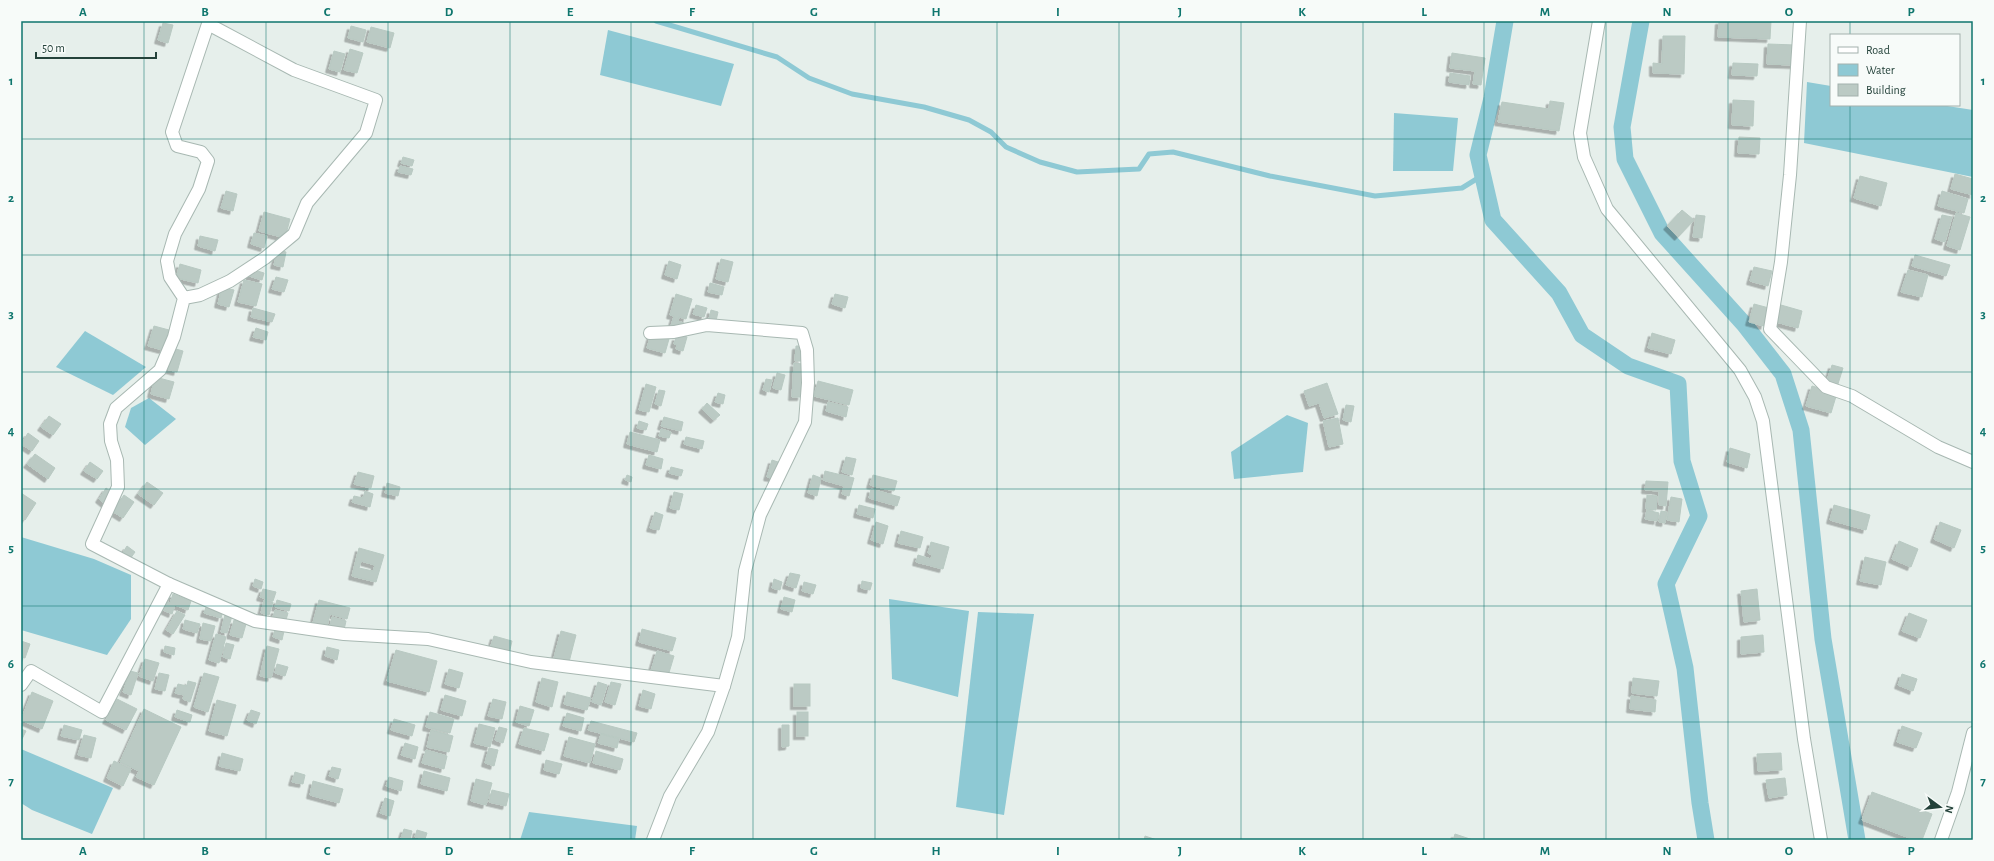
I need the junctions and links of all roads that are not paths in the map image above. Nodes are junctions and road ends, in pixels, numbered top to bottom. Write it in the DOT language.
graph roads {
  1 [pos="1599,21"];
  2 [pos="1800,21"];
  3 [pos="206,23"];
  4 [pos="184,298"];
  5 [pos="650,333"];
  6 [pos="1973,462"];
  7 [pos="169,584"];
  8 [pos="21,685"];
  9 [pos="724,686"];
  10 [pos="1973,733"];
  11 [pos="653,840"];
  12 [pos="1821,840"];
  13 [pos="1941,840"];
  1 -- 12 [label="street"];
  2 -- 6 [label="street"];
  3 -- 4 [label="street"];
  3 -- 4 [label="street"];
  4 -- 7 [label="street"];
  5 -- 9 [label="street"];
  7 -- 8 [label="street"];
  7 -- 9 [label="street"];
  9 -- 11 [label="street"];
  10 -- 13 [label="street"];
}
